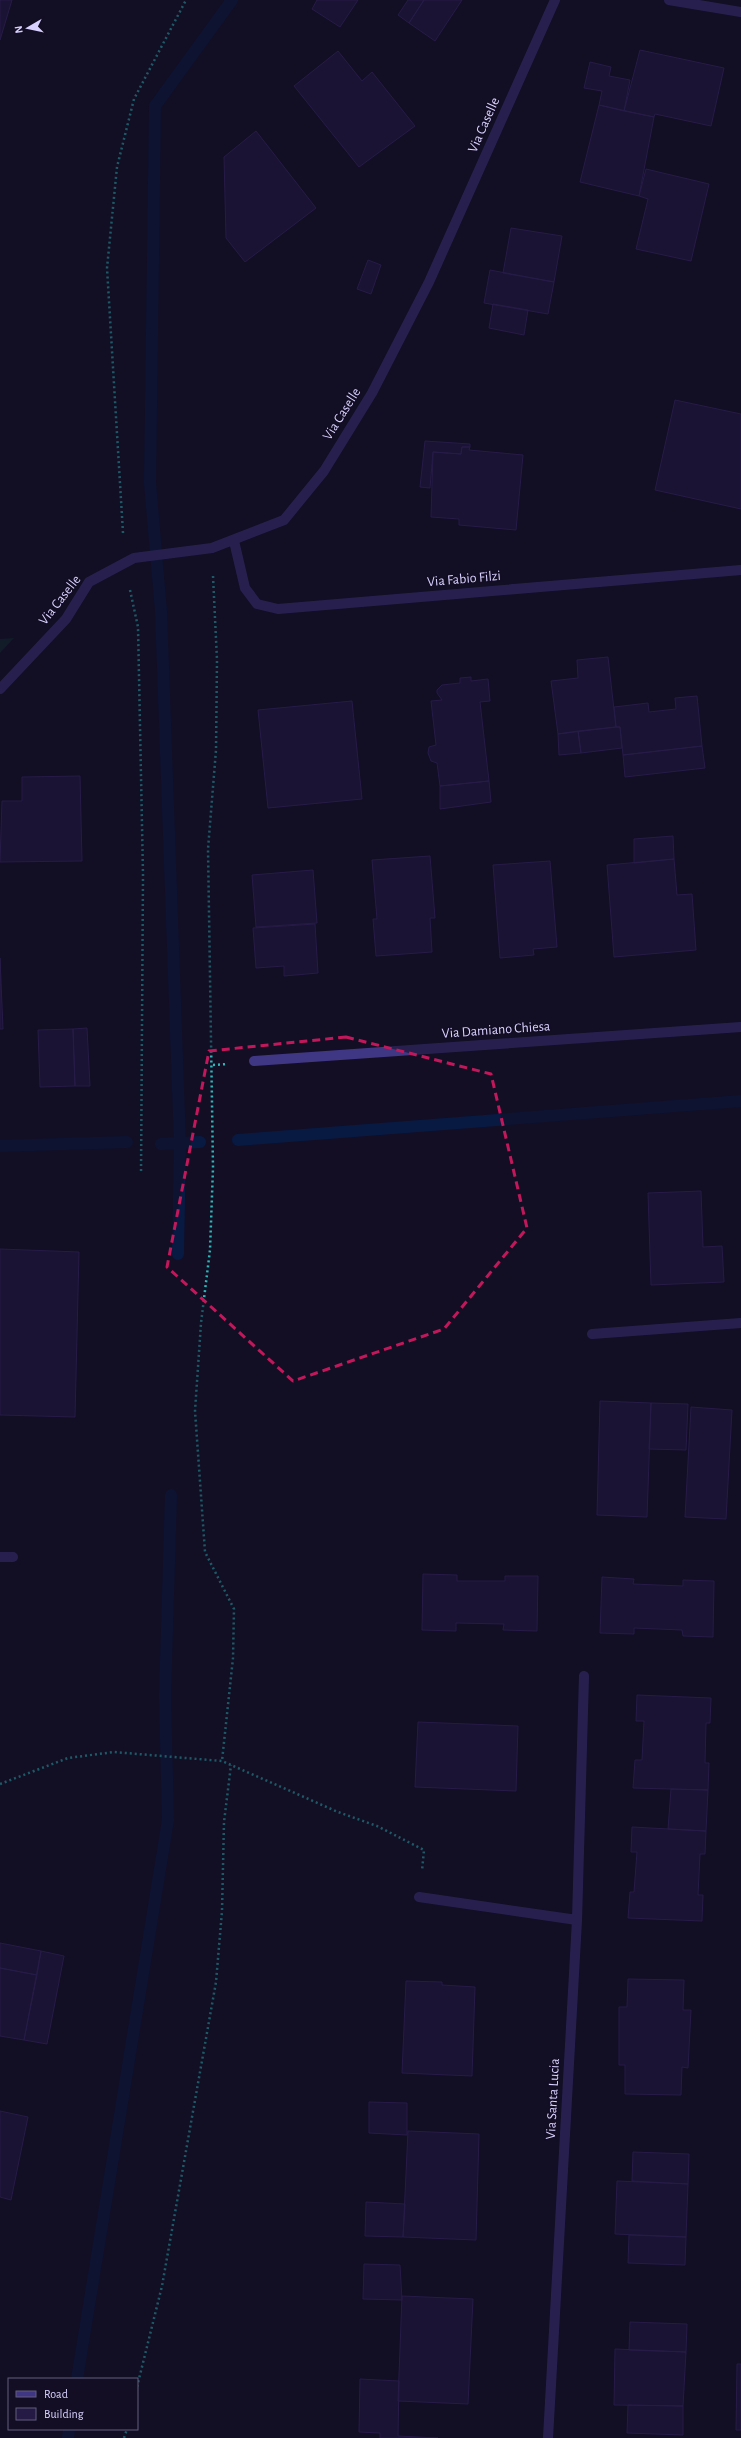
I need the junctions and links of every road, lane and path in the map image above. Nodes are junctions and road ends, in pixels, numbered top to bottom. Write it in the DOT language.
graph roads {
  1 [pos="186,0"];
  2 [pos="556,0"];
  3 [pos="669,0"];
  4 [pos="741,12"];
  5 [pos="234,541"];
  6 [pos="212,548"];
  7 [pos="125,563"];
  8 [pos="741,570"];
  9 [pos="0,689"];
  10 [pos="741,1027"];
  11 [pos="254,1061"];
  12 [pos="141,1174"];
  13 [pos="740,1323"];
  14 [pos="592,1334"];
  15 [pos="0,1557"];
  16 [pos="13,1557"];
  17 [pos="584,1676"];
  18 [pos="222,1761"];
  19 [pos="231,1764"];
  20 [pos="0,1784"];
  21 [pos="419,1897"];
  22 [pos="577,1920"];
  23 [pos="138,2383"];
  24 [pos="548,2438"];
  1 -- 7 [label="path"];
  2 -- 5 [label="street, Via Caselle"];
  3 -- 4 [label="street"];
  5 -- 6 [label="street, Via Caselle"];
  5 -- 8 [label="street, Via Fabio Filzi"];
  6 -- 7 [label="street, Via Caselle"];
  6 -- 18 [label="path"];
  7 -- 9 [label="street, Via Caselle"];
  7 -- 12 [label="path"];
  10 -- 11 [label="street, Via Damiano Chiesa"];
  13 -- 14 [label="street"];
  15 -- 16 [label="street"];
  17 -- 22 [label="street, Via Santa Lucia"];
  18 -- 19 [label="path"];
  18 -- 20 [label="path"];
  19 -- 21 [label="path"];
  19 -- 23 [label="path"];
  21 -- 22 [label="street"];
  22 -- 24 [label="street, Via Santa Lucia"];
}
